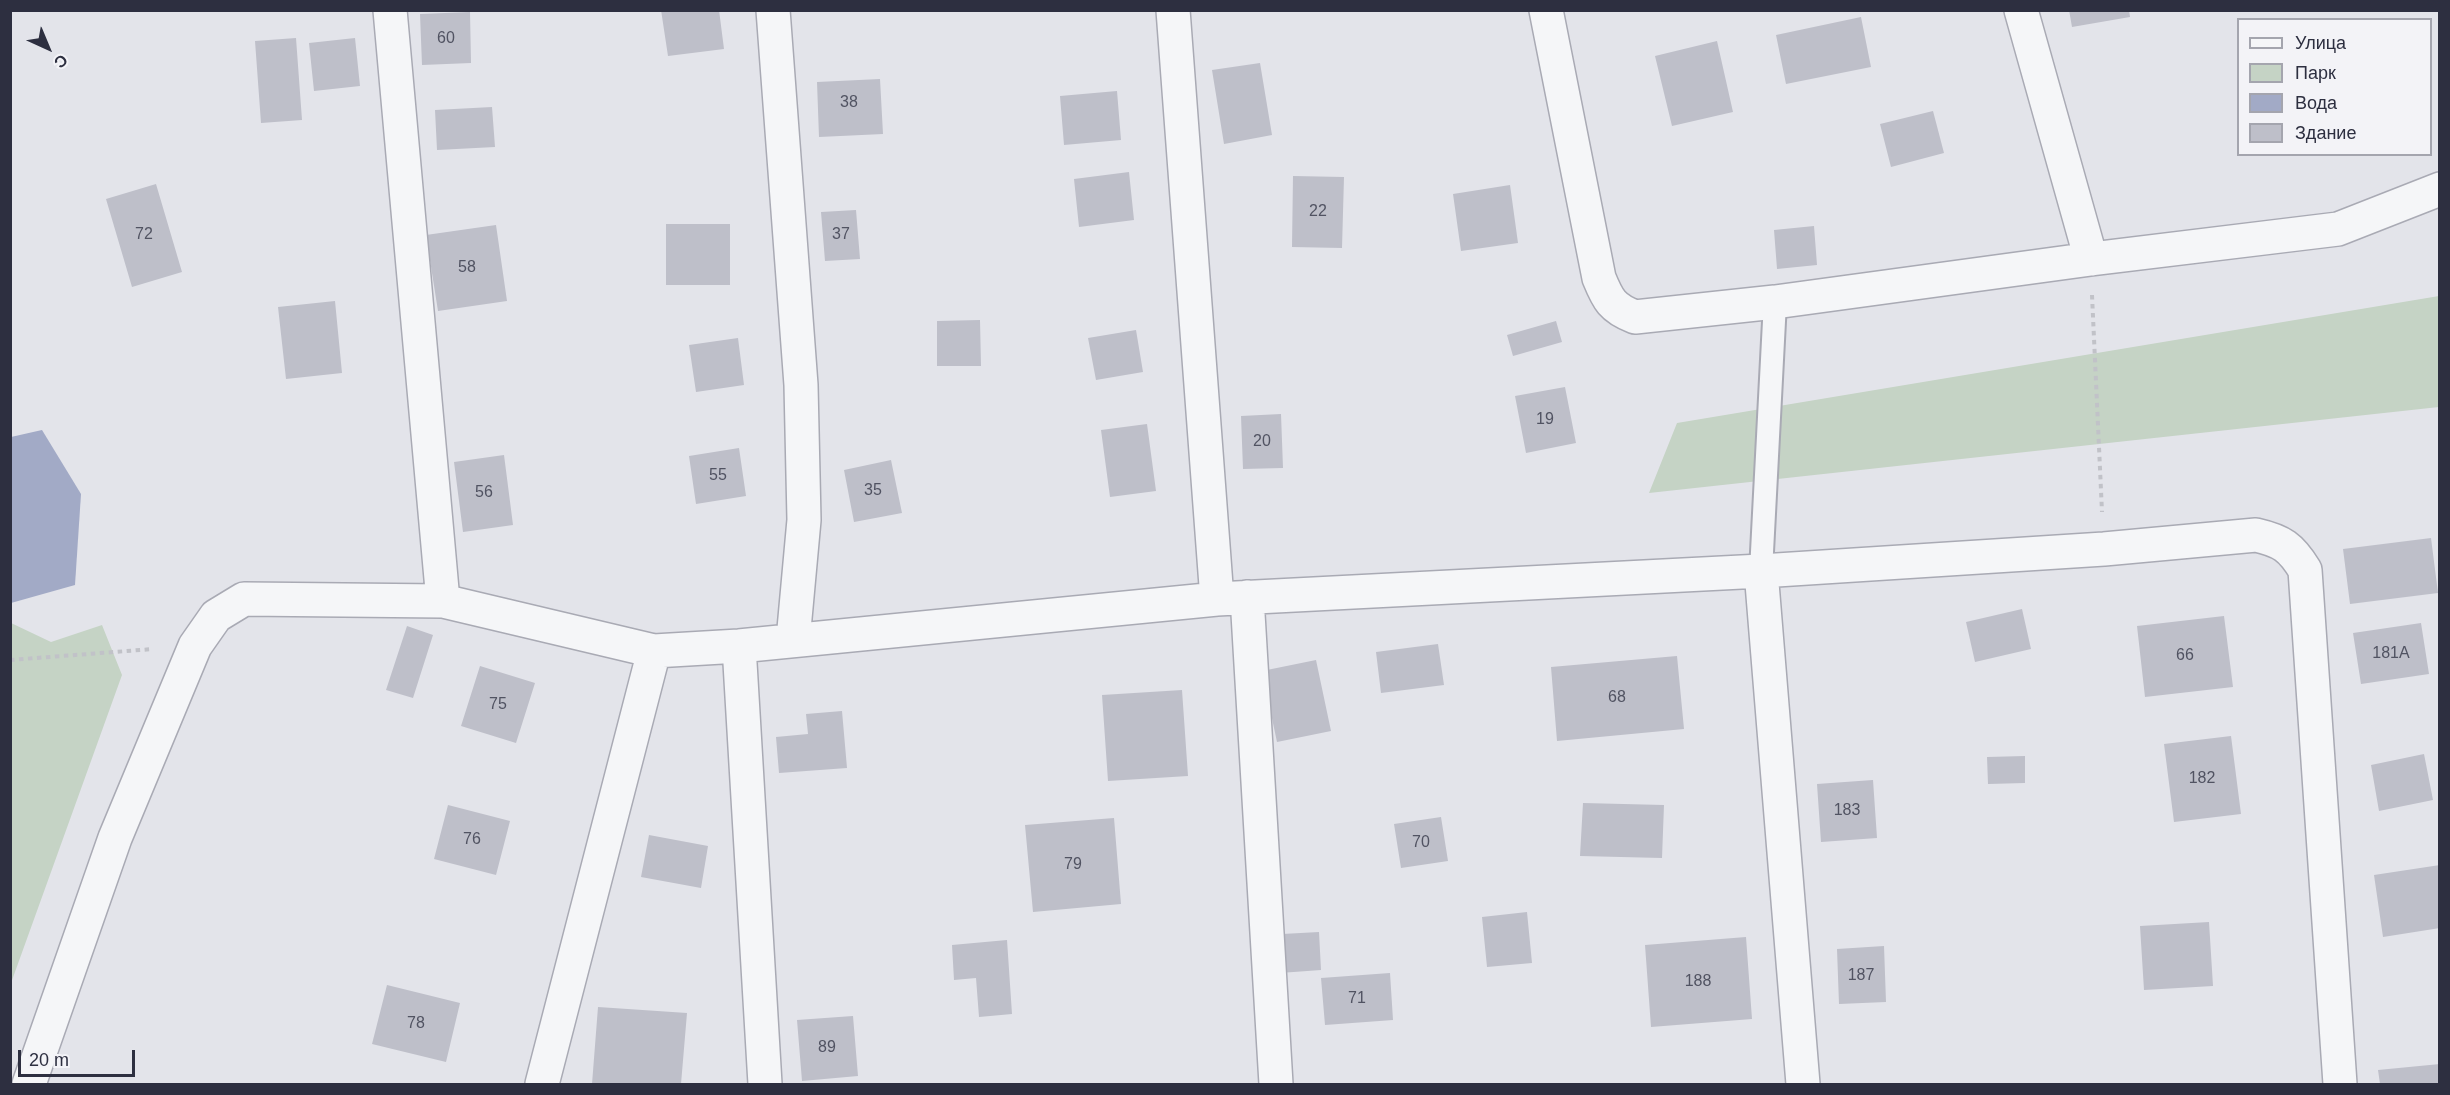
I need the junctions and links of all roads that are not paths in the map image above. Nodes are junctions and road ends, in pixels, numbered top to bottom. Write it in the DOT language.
graph roads {
  1 [pos="390,10"];
  2 [pos="773,10"];
  3 [pos="1173,10"];
  4 [pos="1546,10"];
  5 [pos="2021,10"];
  6 [pos="2439,189"];
  7 [pos="2091,259"];
  8 [pos="1775,302"];
  9 [pos="1761,571"];
  10 [pos="1232,598"];
  11 [pos="442,601"];
  12 [pos="793,640"];
  13 [pos="739,646"];
  14 [pos="654,651"];
  15 [pos="29,1084"];
  16 [pos="542,1084"];
  17 [pos="765,1084"];
  18 [pos="1276,1084"];
  19 [pos="1803,1084"];
  20 [pos="2340,1084"];
  1 -- 11 [label="street"];
  2 -- 12 [label="street"];
  3 -- 10 [label="street"];
  4 -- 8 [label="street"];
  5 -- 7 [label="street"];
  6 -- 7 [label="street"];
  7 -- 8 [label="street"];
  8 -- 9 [label="lane"];
  9 -- 10 [label="street"];
  9 -- 19 [label="street"];
  9 -- 20 [label="street"];
  10 -- 12 [label="street"];
  10 -- 18 [label="street"];
  11 -- 14 [label="street"];
  11 -- 15 [label="street"];
  12 -- 13 [label="street"];
  13 -- 14 [label="street"];
  13 -- 17 [label="street"];
  14 -- 16 [label="street"];
}
